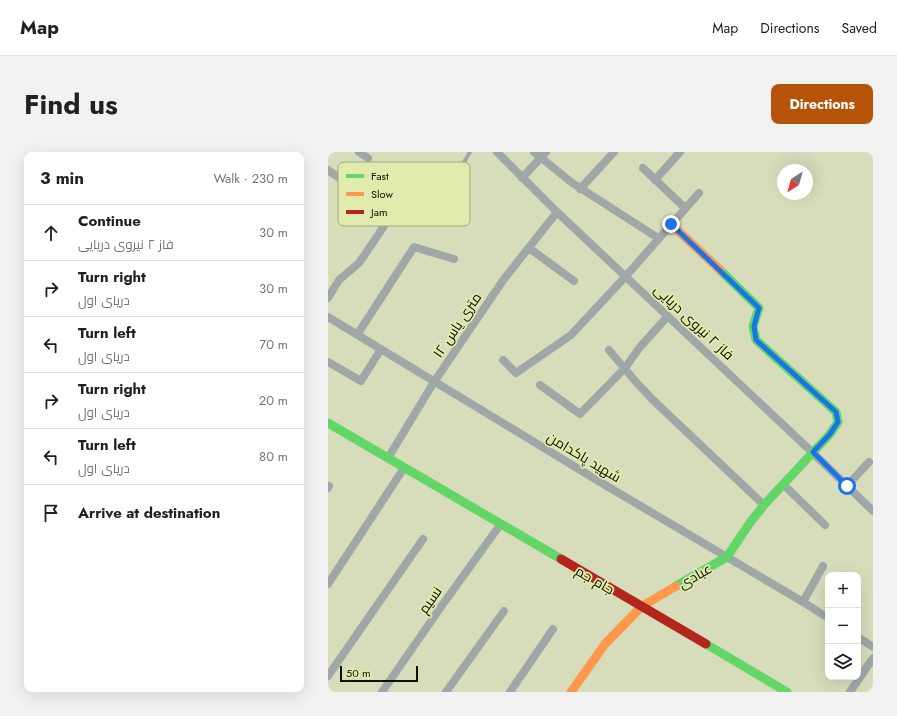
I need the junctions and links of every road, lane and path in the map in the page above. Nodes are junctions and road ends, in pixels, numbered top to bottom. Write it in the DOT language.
graph roads {
  1 [pos="359,152"];
  2 [pos="470,152"];
  3 [pos="497,152"];
  4 [pos="534,152"];
  5 [pos="614,152"];
  6 [pos="680,152"];
  7 [pos="543,155"];
  8 [pos="368,158"];
  9 [pos="464,162"];
  10 [pos="643,168"];
  11 [pos="328,170"];
  12 [pos="338,177"];
  13 [pos="522,178"];
  14 [pos="655,180"];
  15 [pos="580,189"];
  16 [pos="699,192"];
  17 [pos="685,208"];
  18 [pos="557,212"];
  19 [pos="671,224"];
  20 [pos="384,226"];
  21 [pos="658,238"];
  22 [pos="529,248"];
  23 [pos="454,258"];
  24 [pos="626,276"];
  25 [pos="574,281"];
  26 [pos="328,298"];
  27 [pos="668,316"];
  28 [pos="328,317"];
  29 [pos="357,335"];
  30 [pos="381,349"];
  31 [pos="609,350"];
  32 [pos="503,360"];
  33 [pos="328,362"];
  34 [pos="625,368"];
  35 [pos="434,382"];
  36 [pos="540,385"];
  37 [pos="328,423"];
  38 [pos="813,452"];
  39 [pos="388,458"];
  40 [pos="869,462"];
  41 [pos="404,468"];
  42 [pos="783,484"];
  43 [pos="847,486"];
  44 [pos="764,505"];
  45 [pos="873,511"];
  46 [pos="500,525"];
  47 [pos="825,525"];
  48 [pos="423,539"];
  49 [pos="726,557"];
  50 [pos="823,566"];
  51 [pos="328,584"];
  52 [pos="803,602"];
  53 [pos="641,607"];
  54 [pos="504,611"];
  55 [pos="825,616"];
  56 [pos="553,629"];
  57 [pos="861,639"];
  58 [pos="873,647"];
  59 [pos="873,658"];
  60 [pos="328,676"];
  61 [pos="382,692"];
  62 [pos="446,692"];
  63 [pos="510,692"];
  64 [pos="571,692"];
  65 [pos="786,692"];
  66 [pos="850,692"];
  1 -- 8 [label="street"];
  2 -- 9 [label="lane"];
  3 -- 13 [label="street, فاز ۲ نیروی دریایی"];
  4 -- 7 [label="street"];
  5 -- 15 [label="street"];
  6 -- 14 [label="street"];
  7 -- 13 [label="street"];
  7 -- 15 [label="street"];
  10 -- 14 [label="street"];
  11 -- 12 [label="street"];
  13 -- 18 [label="street, فاز ۲ نیروی دریایی"];
  14 -- 17 [label="street"];
  15 -- 21 [label="street"];
  16 -- 17 [label="street"];
  17 -- 19 [label="street"];
  18 -- 22 [label="street, ۱۲ متری یاس"];
  18 -- 24 [label="street, فاز ۲ نیروی دریایی"];
  19 -- 21 [label="street"];
  19 -- 38 [label="street, عبادی"];
  20 -- 26 [label="street"];
  21 -- 24 [label="street"];
  22 -- 25 [label="street"];
  22 -- 35 [label="street, ۱۲ متری یاس"];
  23 -- 29 [label="street"];
  24 -- 27 [label="street, فاز ۲ نیروی دریایی"];
  24 -- 32 [label="street"];
  27 -- 34 [label="street"];
  27 -- 38 [label="street, فاز ۲ نیروی دریایی"];
  28 -- 29 [label="street, شهید پاکدامن"];
  29 -- 30 [label="street, شهید پاکدامن"];
  30 -- 33 [label="street"];
  30 -- 35 [label="street, شهید پاکدامن"];
  31 -- 34 [label="street"];
  34 -- 36 [label="street"];
  34 -- 44 [label="street"];
  35 -- 39 [label="street, ۱۲ متری یاس"];
  35 -- 49 [label="street, شهید پاکدامن"];
  37 -- 39 [label="street, جام جم"];
  38 -- 42 [label="street, عبادی"];
  38 -- 43 [label="street, فاز ۲ نیروی دریایی"];
  39 -- 41 [label="street, جام جم"];
  40 -- 43 [label="street"];
  41 -- 46 [label="street, جام جم"];
  41 -- 51 [label="street"];
  42 -- 44 [label="street, عبادی"];
  42 -- 47 [label="street"];
  43 -- 45 [label="street, فاز ۲ نیروی دریایی"];
  44 -- 49 [label="street, عبادی"];
  46 -- 53 [label="street, جام جم"];
  46 -- 61 [label="street, نسیم"];
  48 -- 60 [label="street"];
  49 -- 52 [label="street, شهید پاکدامن"];
  49 -- 53 [label="street, عبادی"];
  50 -- 52 [label="street"];
  52 -- 55 [label="street, شهید پاکدامن"];
  53 -- 64 [label="street, عبادی"];
  53 -- 65 [label="street, جام جم"];
  54 -- 62 [label="street"];
  56 -- 63 [label="street"];
  57 -- 58 [label="street"];
  59 -- 66 [label="street"];
}
